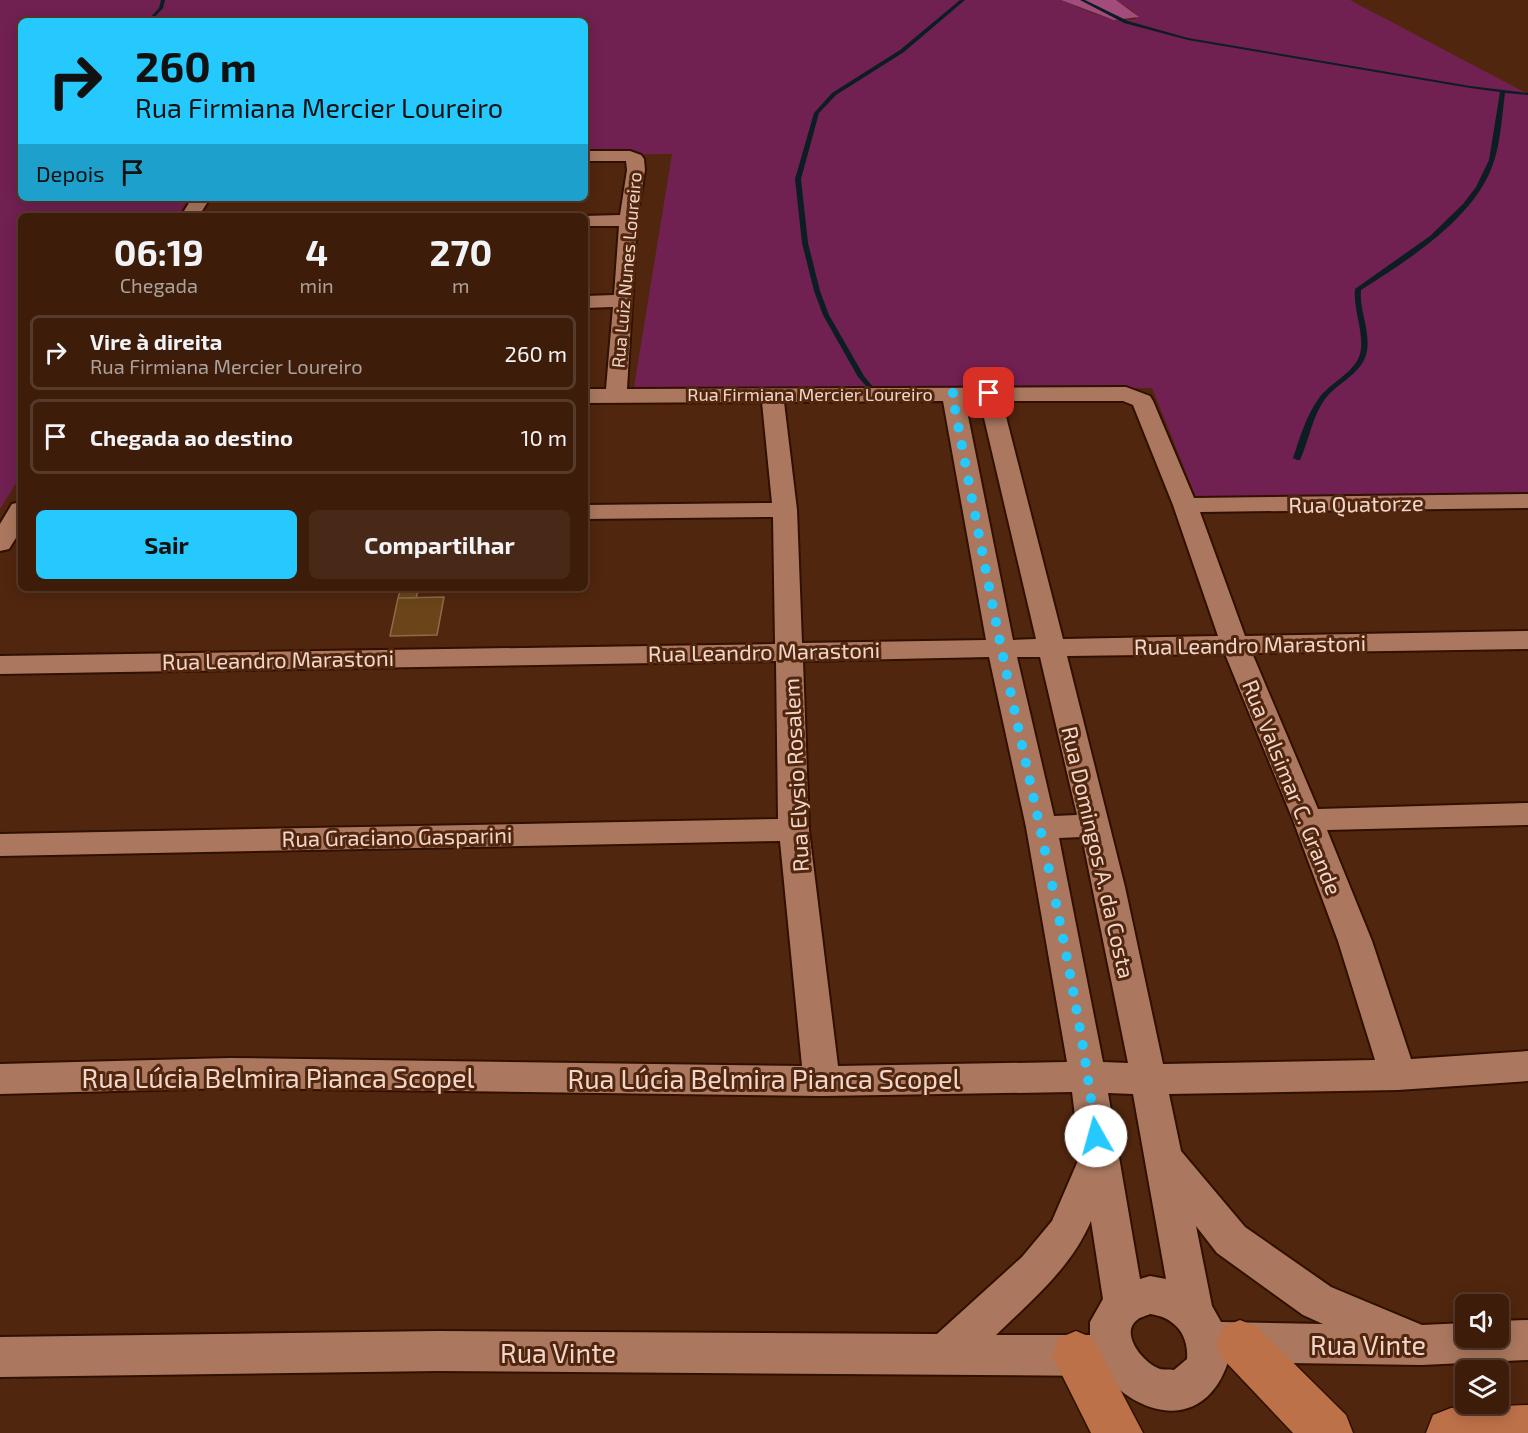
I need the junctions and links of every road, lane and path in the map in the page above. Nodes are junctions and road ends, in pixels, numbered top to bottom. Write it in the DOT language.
graph roads {
  1 [pos="588,156"];
  2 [pos="628,220"];
  3 [pos="588,221"];
  4 [pos="624,301"];
  5 [pos="588,302"];
  6 [pos="952,393"];
  7 [pos="989,393"];
  8 [pos="616,395"];
  9 [pos="588,396"];
  10 [pos="772,396"];
  11 [pos="1142,401"];
  12 [pos="1528,501"];
  13 [pos="974,505"];
  14 [pos="1185,505"];
  15 [pos="1014,507"];
  16 [pos="785,510"];
  17 [pos="588,512"];
  18 [pos="18,516"];
  19 [pos="0,544"];
  20 [pos="1528,640"];
  21 [pos="1234,643"];
  22 [pos="1050,647"];
  23 [pos="1001,648"];
  24 [pos="789,651"];
  25 [pos="0,665"];
  26 [pos="1528,814"];
  27 [pos="1308,820"];
  28 [pos="1041,826"];
  29 [pos="1095,826"];
  30 [pos="794,830"];
  31 [pos="0,845"];
  32 [pos="1528,1066"];
  33 [pos="1398,1074"];
  34 [pos="1088,1077"];
  35 [pos="0,1079"];
  36 [pos="1150,1079"];
  37 [pos="822,1081"];
  38 [pos="1099,1156"];
  39 [pos="1163,1157"];
  40 [pos="1124,1304"];
  41 [pos="1214,1333"];
  42 [pos="1528,1340"];
  43 [pos="1422,1345"];
  44 [pos="945,1355"];
  45 [pos="1096,1356"];
  46 [pos="0,1357"];
  47 [pos="1528,1430"];
  48 [pos="1118,1433"];
  49 [pos="1328,1433"];
  50 [pos="1451,1433"];
  1 -- 2 [label="street, Rua Luiz Nunes Loureiro"];
  2 -- 3 [label="street"];
  2 -- 4 [label="street, Rua Luiz Nunes Loureiro"];
  4 -- 5 [label="street"];
  4 -- 8 [label="street, Rua Luiz Nunes Loureiro"];
  6 -- 7 [label="street, Rua Firmiana Mercier Loureiro"];
  6 -- 10 [label="street, Rua Firmiana Mercier Loureiro"];
  6 -- 13 [label="street"];
  7 -- 11 [label="street, Rua Firmiana Mercier Loureiro"];
  7 -- 15 [label="street, Rua Domingos A. da Costa"];
  8 -- 9 [label="street, Rua Firmiana Mercier Loureiro"];
  8 -- 10 [label="street, Rua Firmiana Mercier Loureiro"];
  10 -- 16 [label="street, Rua Elysio Rosalem"];
  11 -- 14 [label="street, Rua Valsimar C. Grande"];
  12 -- 14 [label="street, Rua Quatorze"];
  13 -- 15 [label="street"];
  13 -- 23 [label="street"];
  14 -- 21 [label="street, Rua Valsimar C. Grande"];
  15 -- 22 [label="street, Rua Domingos A. da Costa"];
  16 -- 17 [label="street"];
  16 -- 24 [label="street, Rua Elysio Rosalem"];
  18 -- 19 [label="street"];
  20 -- 21 [label="street, Rua Leandro Marastoni"];
  21 -- 22 [label="street, Rua Leandro Marastoni"];
  21 -- 27 [label="street, Rua Valsimar C. Grande"];
  22 -- 23 [label="street, Rua Leandro Marastoni"];
  22 -- 29 [label="street, Rua Domingos A. da Costa"];
  23 -- 24 [label="street, Rua Leandro Marastoni"];
  23 -- 28 [label="street"];
  24 -- 25 [label="street, Rua Leandro Marastoni"];
  24 -- 30 [label="street, Rua Elysio Rosalem"];
  26 -- 27 [label="street"];
  27 -- 33 [label="street, Rua Valsimar C. Grande"];
  28 -- 29 [label="street"];
  28 -- 34 [label="street"];
  29 -- 36 [label="street, Rua Domingos A. da Costa"];
  30 -- 31 [label="street, Rua Graciano Gasparini"];
  30 -- 37 [label="street, Rua Elysio Rosalem"];
  32 -- 33 [label="street, Rua Lúcia Belmira Pianca Scopel"];
  33 -- 36 [label="street, Rua Lúcia Belmira Pianca Scopel"];
  34 -- 36 [label="street, Rua Lúcia Belmira Pianca Scopel"];
  34 -- 37 [label="street, Rua Lúcia Belmira Pianca Scopel"];
  34 -- 38 [label="street"];
  35 -- 37 [label="street, Rua Lúcia Belmira Pianca Scopel"];
  36 -- 39 [label="street, Rua Domingos A. da Costa"];
  38 -- 40 [label="street"];
  38 -- 44 [label="street"];
  39 -- 41 [label="street, Rua Domingos A. da Costa"];
  39 -- 43 [label="street"];
  40 -- 41 [label="street"];
  40 -- 45 [label="street"];
  41 -- 43 [label="street, Rua Vinte"];
  41 -- 45 [label="street"];
  41 -- 49 [label="main road"];
  42 -- 43 [label="street, Rua Vinte"];
  44 -- 45 [label="street, Rua Vinte"];
  44 -- 46 [label="street, Rua Vinte"];
  45 -- 48 [label="main road"];
  47 -- 50 [label="main road"];
}
